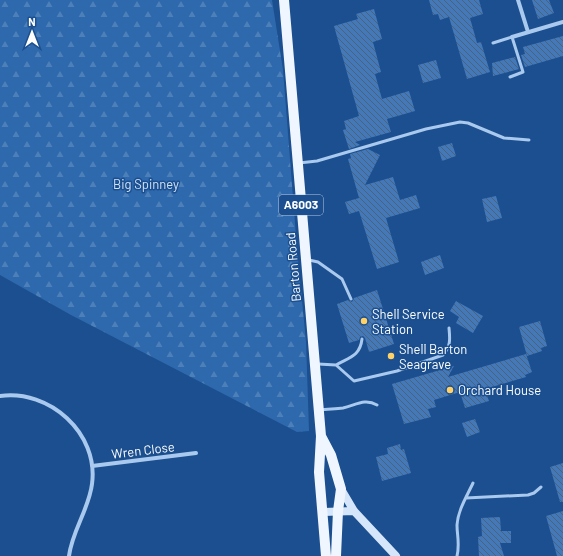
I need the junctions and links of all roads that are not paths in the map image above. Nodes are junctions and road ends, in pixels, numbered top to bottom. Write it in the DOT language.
graph roads {
  1 [pos="284,0"];
  2 [pos="518,0"];
  3 [pos="563,22"];
  4 [pos="528,32"];
  5 [pos="512,37"];
  6 [pos="493,42"];
  7 [pos="510,77"];
  8 [pos="529,140"];
  9 [pos="297,164"];
  10 [pos="305,259"];
  11 [pos="351,299"];
  12 [pos="449,328"];
  13 [pos="362,339"];
  14 [pos="314,364"];
  15 [pos="336,365"];
  16 [pos="0,396"];
  17 [pos="377,405"];
  18 [pos="318,410"];
  19 [pos="321,436"];
  20 [pos="196,453"];
  21 [pos="92,466"];
  22 [pos="473,483"];
  23 [pos="541,487"];
  24 [pos="341,489"];
  25 [pos="466,498"];
  26 [pos="338,511"];
  27 [pos="354,511"];
  28 [pos="323,512"];
  29 [pos="69,556"];
  30 [pos="326,556"];
  31 [pos="336,556"];
  32 [pos="396,556"];
  33 [pos="457,556"];
  1 -- 9 [label="main road, Barton Road / A6003"];
  2 -- 4 [label="street"];
  3 -- 4 [label="street"];
  4 -- 5 [label="street"];
  5 -- 6 [label="lane"];
  5 -- 7 [label="lane"];
  8 -- 9 [label="lane"];
  9 -- 10 [label="main road, Barton Road / A6003"];
  10 -- 11 [label="lane"];
  10 -- 14 [label="main road, Barton Road / A6003"];
  12 -- 15 [label="lane"];
  13 -- 15 [label="lane"];
  14 -- 15 [label="lane"];
  14 -- 18 [label="main road, Barton Road / A6003"];
  16 -- 21 [label="street"];
  17 -- 18 [label="lane"];
  18 -- 19 [label="main road, Barton Road / A6003"];
  19 -- 24 [label="main road, Barton Road"];
  19 -- 28 [label="main road, Barton Road / A6003"];
  20 -- 21 [label="street, Wren Close"];
  21 -- 29 [label="street"];
  22 -- 25 [label="lane"];
  23 -- 25 [label="lane"];
  24 -- 26 [label="main road, Barton Road"];
  24 -- 27 [label="street"];
  25 -- 33 [label="lane"];
  26 -- 27 [label="street"];
  26 -- 28 [label="street"];
  26 -- 31 [label="main road, Barton Road"];
  27 -- 32 [label="street"];
  28 -- 30 [label="main road, Barton Road / A6003"];
}
